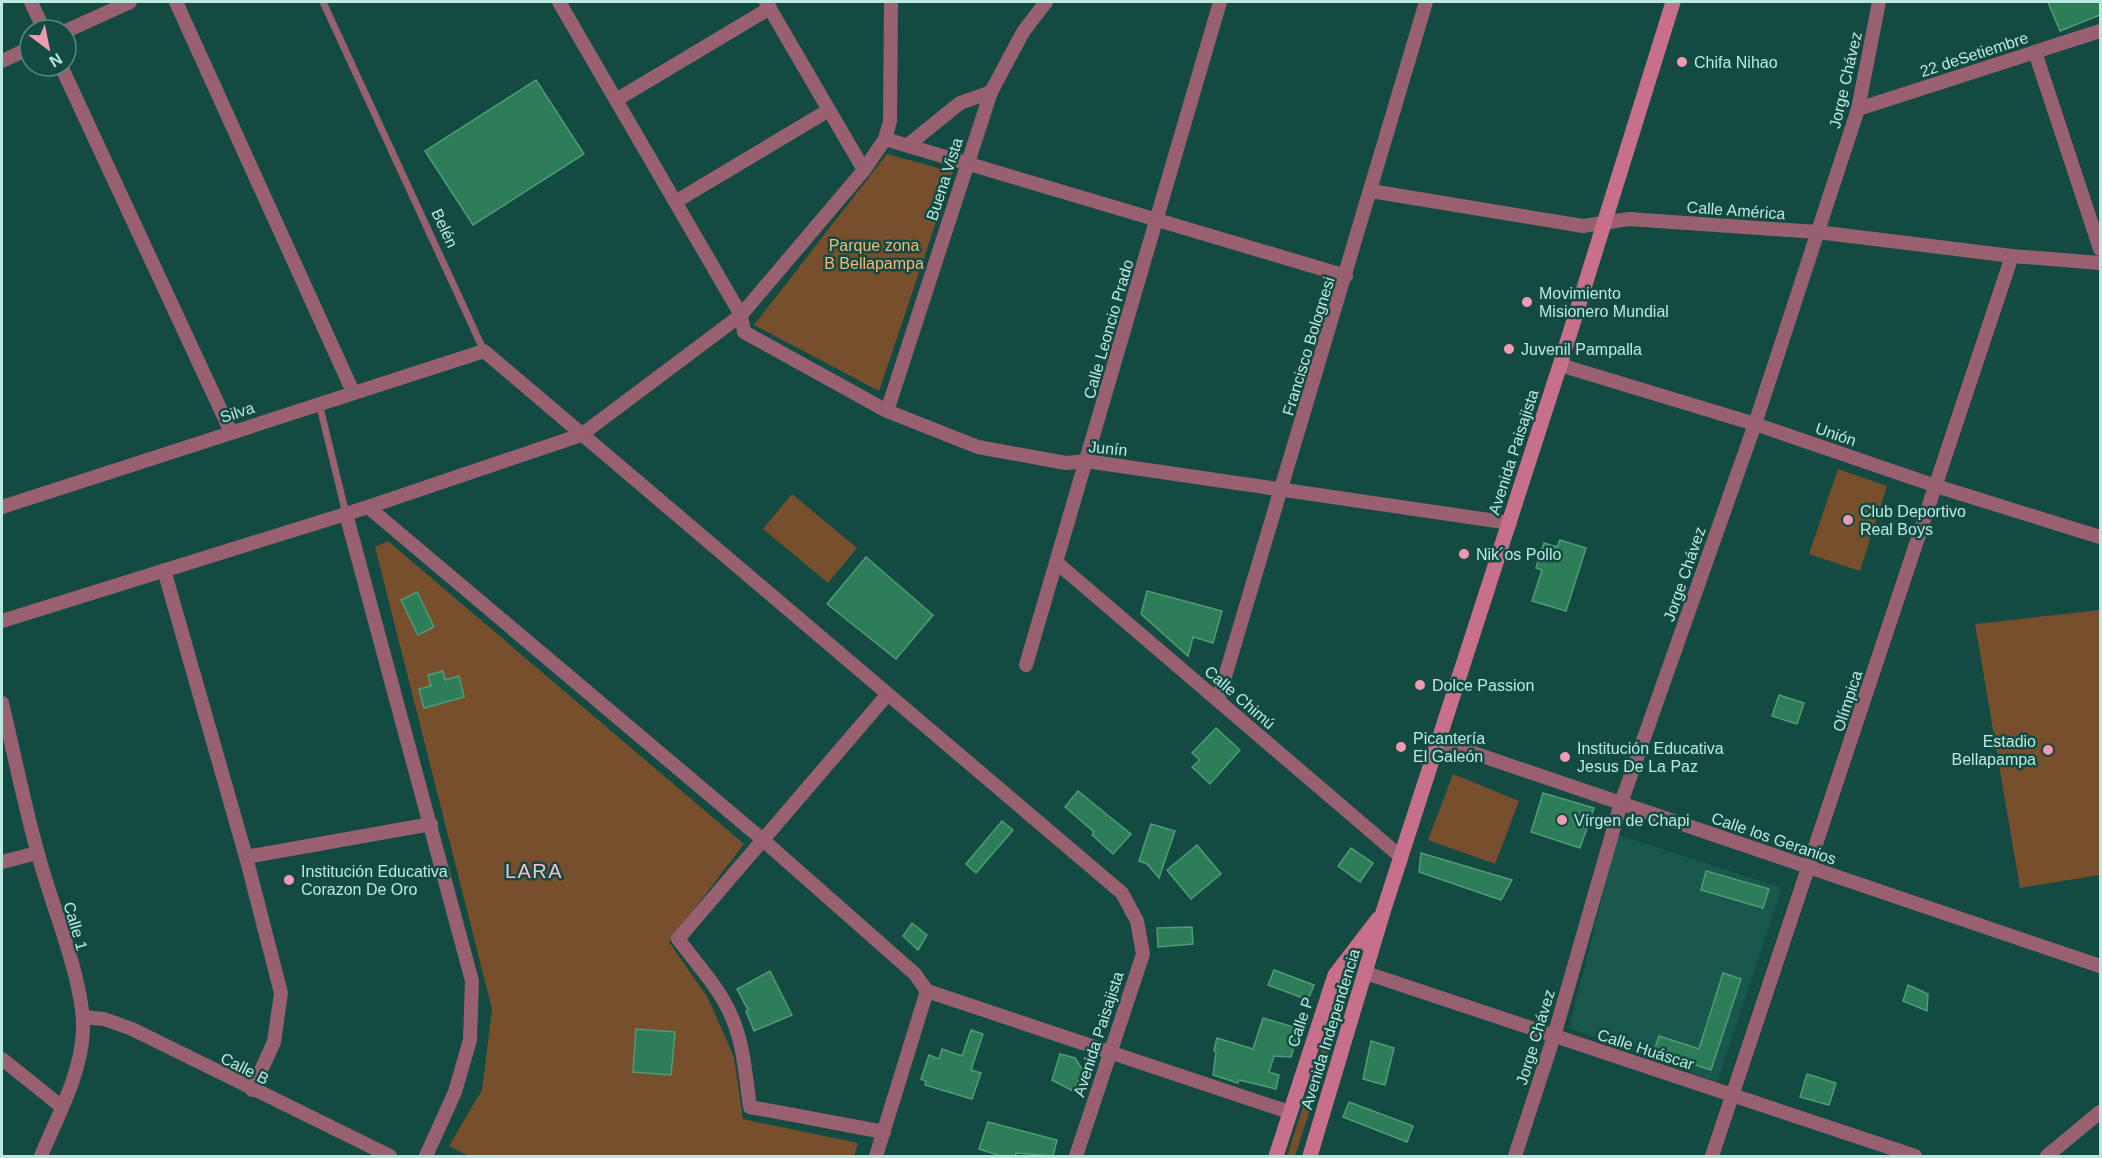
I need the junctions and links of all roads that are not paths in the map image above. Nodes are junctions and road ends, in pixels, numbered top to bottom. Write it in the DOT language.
graph roads {
  1 [pos="31,2"];
  2 [pos="130,2"];
  3 [pos="176,2"];
  4 [pos="323,2"];
  5 [pos="559,2"];
  6 [pos="891,2"];
  7 [pos="1046,2"];
  8 [pos="1220,2"];
  9 [pos="1426,2"];
  10 [pos="1673,2"];
  11 [pos="1879,2"];
  12 [pos="768,5"];
  13 [pos="38,18"];
  14 [pos="78,26"];
  15 [pos="2100,31"];
  16 [pos="2035,52"];
  17 [pos="18,54"];
  18 [pos="2,61"];
  19 [pos="67,78"];
  20 [pos="992,92"];
  21 [pos="616,100"];
  22 [pos="1858,109"];
  23 [pos="829,110"];
  24 [pos="885,139"];
  25 [pos="908,145"];
  26 [pos="966,164"];
  27 [pos="864,170"];
  28 [pos="1371,191"];
  29 [pos="675,202"];
  30 [pos="1156,219"];
  31 [pos="1605,223"];
  32 [pos="1817,232"];
  33 [pos="2100,249"];
  34 [pos="2012,256"];
  35 [pos="2100,262"];
  36 [pos="1346,276"];
  37 [pos="741,315"];
  38 [pos="484,351"];
  39 [pos="1560,365"];
  40 [pos="354,392"];
  41 [pos="319,403"];
  42 [pos="886,411"];
  43 [pos="1755,424"];
  44 [pos="231,432"];
  45 [pos="581,435"];
  46 [pos="1086,460"];
  47 [pos="1936,486"];
  48 [pos="1282,489"];
  49 [pos="2,507"];
  50 [pos="368,507"];
  51 [pos="346,514"];
  52 [pos="1510,522"];
  53 [pos="2100,537"];
  54 [pos="1056,562"];
  55 [pos="164,570"];
  56 [pos="2,621"];
  57 [pos="1026,664"];
  58 [pos="887,695"];
  59 [pos="1218,700"];
  60 [pos="2,703"];
  61 [pos="1438,741"];
  62 [pos="1621,803"];
  63 [pos="431,824"];
  64 [pos="763,840"];
  65 [pos="37,853"];
  66 [pos="246,857"];
  67 [pos="1401,857"];
  68 [pos="2,862"];
  69 [pos="1810,868"];
  70 [pos="1383,912"];
  71 [pos="2100,966"];
  72 [pos="1366,973"];
  73 [pos="927,991"];
  74 [pos="83,1017"];
  75 [pos="1554,1036"];
  76 [pos="1111,1052"];
  77 [pos="2,1059"];
  78 [pos="252,1090"];
  79 [pos="1733,1096"];
  80 [pos="62,1107"];
  81 [pos="1289,1112"];
  82 [pos="2100,1112"];
  83 [pos="884,1132"];
  84 [pos="40,1156"];
  85 [pos="390,1156"];
  86 [pos="426,1156"];
  87 [pos="876,1156"];
  88 [pos="1076,1156"];
  89 [pos="1276,1156"];
  90 [pos="1310,1156"];
  91 [pos="1515,1156"];
  92 [pos="1712,1156"];
  93 [pos="1915,1156"];
  94 [pos="2049,1156"];
  1 -- 13 [label="street"];
  2 -- 14 [label="street"];
  3 -- 40 [label="street"];
  4 -- 38 [label="lane, Belén"];
  5 -- 21 [label="street"];
  6 -- 24 [label="street"];
  7 -- 20 [label="street, Buena Vista"];
  8 -- 30 [label="street, Calle Leoncio Prado"];
  9 -- 28 [label="street, Francisco Bolognesi"];
  10 -- 31 [label="main road, Avenida Paisajista"];
  11 -- 22 [label="street, Jorge Chávez"];
  12 -- 21 [label="street"];
  12 -- 23 [label="street"];
  15 -- 16 [label="street, 22 deSetiembre"];
  16 -- 22 [label="street, 22 deSetiembre"];
  16 -- 33 [label="street"];
  17 -- 18 [label="street"];
  19 -- 44 [label="street"];
  20 -- 25 [label="street"];
  20 -- 26 [label="street, Buena Vista"];
  21 -- 29 [label="street"];
  22 -- 32 [label="street, Jorge Chávez"];
  23 -- 27 [label="street"];
  23 -- 29 [label="street"];
  24 -- 25 [label="street"];
  24 -- 27 [label="street"];
  25 -- 26 [label="street"];
  26 -- 30 [label="street"];
  26 -- 42 [label="street, Buena Vista"];
  27 -- 37 [label="street"];
  28 -- 31 [label="street, Calle América"];
  28 -- 36 [label="street, Francisco Bolognesi"];
  29 -- 37 [label="street"];
  30 -- 36 [label="street"];
  30 -- 46 [label="street, Calle Leoncio Prado"];
  31 -- 32 [label="street, Calle América"];
  31 -- 39 [label="main road, Avenida Paisajista"];
  32 -- 34 [label="street, Calle América"];
  32 -- 43 [label="street, Jorge Chávez"];
  34 -- 35 [label="street, Calle América"];
  34 -- 47 [label="street, Olímpica"];
  36 -- 48 [label="street, Francisco Bolognesi"];
  37 -- 42 [label="street, Junín"];
  37 -- 45 [label="street"];
  38 -- 40 [label="street, Silva"];
  38 -- 45 [label="street, Belén"];
  39 -- 43 [label="street, Unión"];
  39 -- 52 [label="main road, Avenida Paisajista"];
  40 -- 41 [label="street, Silva"];
  41 -- 44 [label="street, Silva"];
  41 -- 51 [label="lane"];
  42 -- 46 [label="street, Junín"];
  43 -- 47 [label="street, Unión"];
  43 -- 62 [label="street, Jorge Chávez"];
  44 -- 49 [label="street, Silva"];
  45 -- 50 [label="street"];
  45 -- 58 [label="street, Belén"];
  46 -- 48 [label="street, Junín"];
  46 -- 54 [label="street, Calle Leoncio Prado"];
  47 -- 53 [label="street, Unión"];
  47 -- 69 [label="street, Olímpica"];
  48 -- 52 [label="street, Junín"];
  48 -- 59 [label="street, Francisco Bolognesi"];
  50 -- 51 [label="street"];
  50 -- 64 [label="street"];
  51 -- 55 [label="street"];
  51 -- 63 [label="street"];
  52 -- 61 [label="main road, Avenida Paisajista"];
  54 -- 57 [label="street, Calle Leoncio Prado"];
  54 -- 59 [label="street, Calle Chimú"];
  55 -- 56 [label="street"];
  55 -- 66 [label="street"];
  58 -- 64 [label="street"];
  58 -- 76 [label="street, Avenida Paisajista"];
  59 -- 67 [label="street, Calle Chimú"];
  60 -- 65 [label="street, Calle 1"];
  61 -- 62 [label="street, Calle los Geranios"];
  61 -- 67 [label="main road, Avenida Paisajista"];
  62 -- 69 [label="street, Calle los Geranios"];
  62 -- 75 [label="street, Jorge Chávez"];
  63 -- 66 [label="street"];
  63 -- 86 [label="street"];
  64 -- 73 [label="street"];
  64 -- 83 [label="street"];
  65 -- 68 [label="street"];
  65 -- 74 [label="street, Calle 1"];
  66 -- 78 [label="street"];
  67 -- 70 [label="main road, Avenida Paisajista"];
  69 -- 71 [label="street, Calle los Geranios"];
  69 -- 79 [label="street, Olímpica"];
  70 -- 72 [label="main road, Avenida Independencia"];
  70 -- 81 [label="main road, Calle P"];
  72 -- 75 [label="street, Calle Huáscar"];
  72 -- 90 [label="main road, Avenida Independencia"];
  73 -- 76 [label="street"];
  73 -- 83 [label="street"];
  74 -- 78 [label="street, Calle B"];
  74 -- 80 [label="street, Calle 1"];
  75 -- 79 [label="street, Calle Huáscar"];
  75 -- 91 [label="street, Jorge Chávez"];
  76 -- 81 [label="street"];
  76 -- 88 [label="street, Avenida Paisajista"];
  77 -- 80 [label="street"];
  78 -- 85 [label="street, Calle B"];
  79 -- 92 [label="street, Olímpica"];
  79 -- 93 [label="street, Calle Huáscar"];
  80 -- 84 [label="street, Calle 1"];
  81 -- 89 [label="main road, Calle P"];
  82 -- 94 [label="street"];
  83 -- 87 [label="street"];
}
